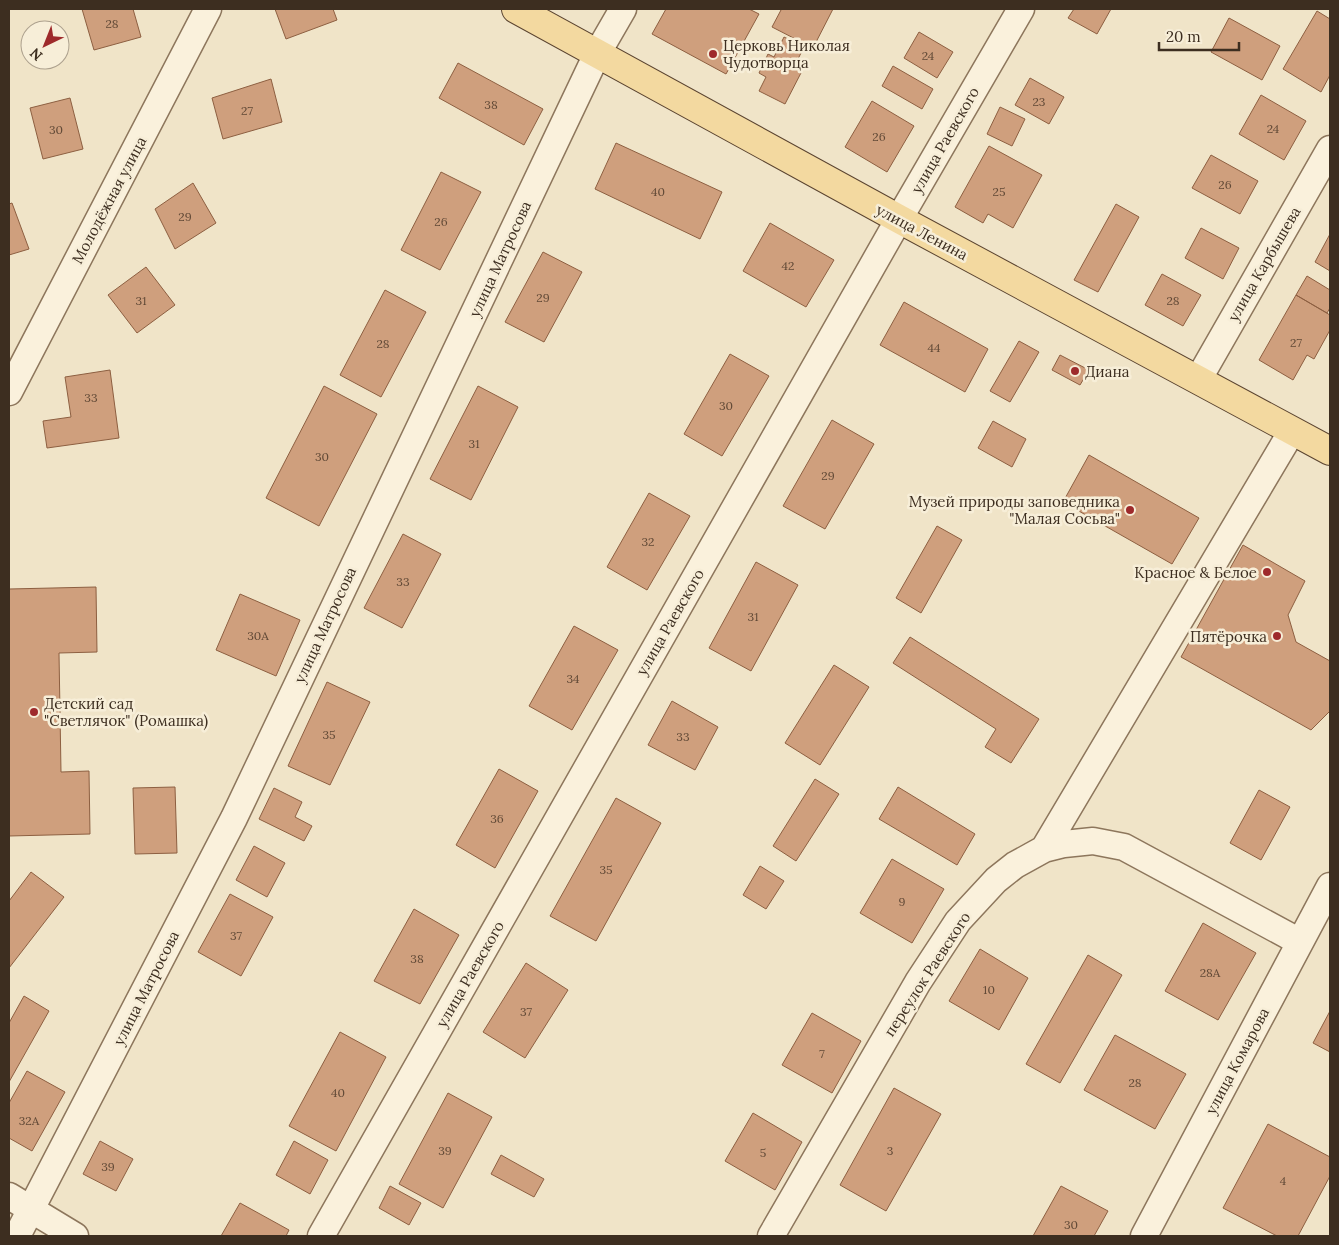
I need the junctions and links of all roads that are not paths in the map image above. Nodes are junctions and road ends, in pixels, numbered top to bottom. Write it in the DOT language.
graph roads {
  1 [pos="208,9"];
  2 [pos="516,9"];
  3 [pos="623,9"];
  4 [pos="1021,9"];
  5 [pos="598,54"];
  6 [pos="1330,149"];
  7 [pos="899,219"];
  8 [pos="1198,380"];
  9 [pos="9,392"];
  10 [pos="1292,431"];
  11 [pos="1330,451"];
  12 [pos="1044,849"];
  13 [pos="1330,886"];
  14 [pos="1300,942"];
  15 [pos="9,1196"];
  16 [pos="32,1210"];
  17 [pos="17,1236"];
  18 [pos="75,1236"];
  19 [pos="321,1236"];
  20 [pos="771,1236"];
  21 [pos="1144,1236"];
  1 -- 9 [label="street, Молодёжная улица"];
  2 -- 5 [label="main road, улица Ленина"];
  3 -- 5 [label="street, улица Матросова"];
  4 -- 7 [label="street, улица Раевского"];
  5 -- 7 [label="main road, улица Ленина"];
  5 -- 16 [label="street, улица Матросова"];
  6 -- 8 [label="street, улица Карбышева"];
  7 -- 8 [label="main road, улица Ленина"];
  7 -- 19 [label="street, улица Раевского"];
  8 -- 10 [label="main road, улица Ленина"];
  10 -- 11 [label="main road, улица Ленина"];
  10 -- 12 [label="street"];
  12 -- 14 [label="street, переулок Раевского"];
  12 -- 20 [label="street, переулок Раевского"];
  13 -- 14 [label="street, улица Комарова"];
  14 -- 21 [label="street, улица Комарова"];
  15 -- 16 [label="street"];
  16 -- 17 [label="street, улица Матросова"];
  16 -- 18 [label="street"];
}
